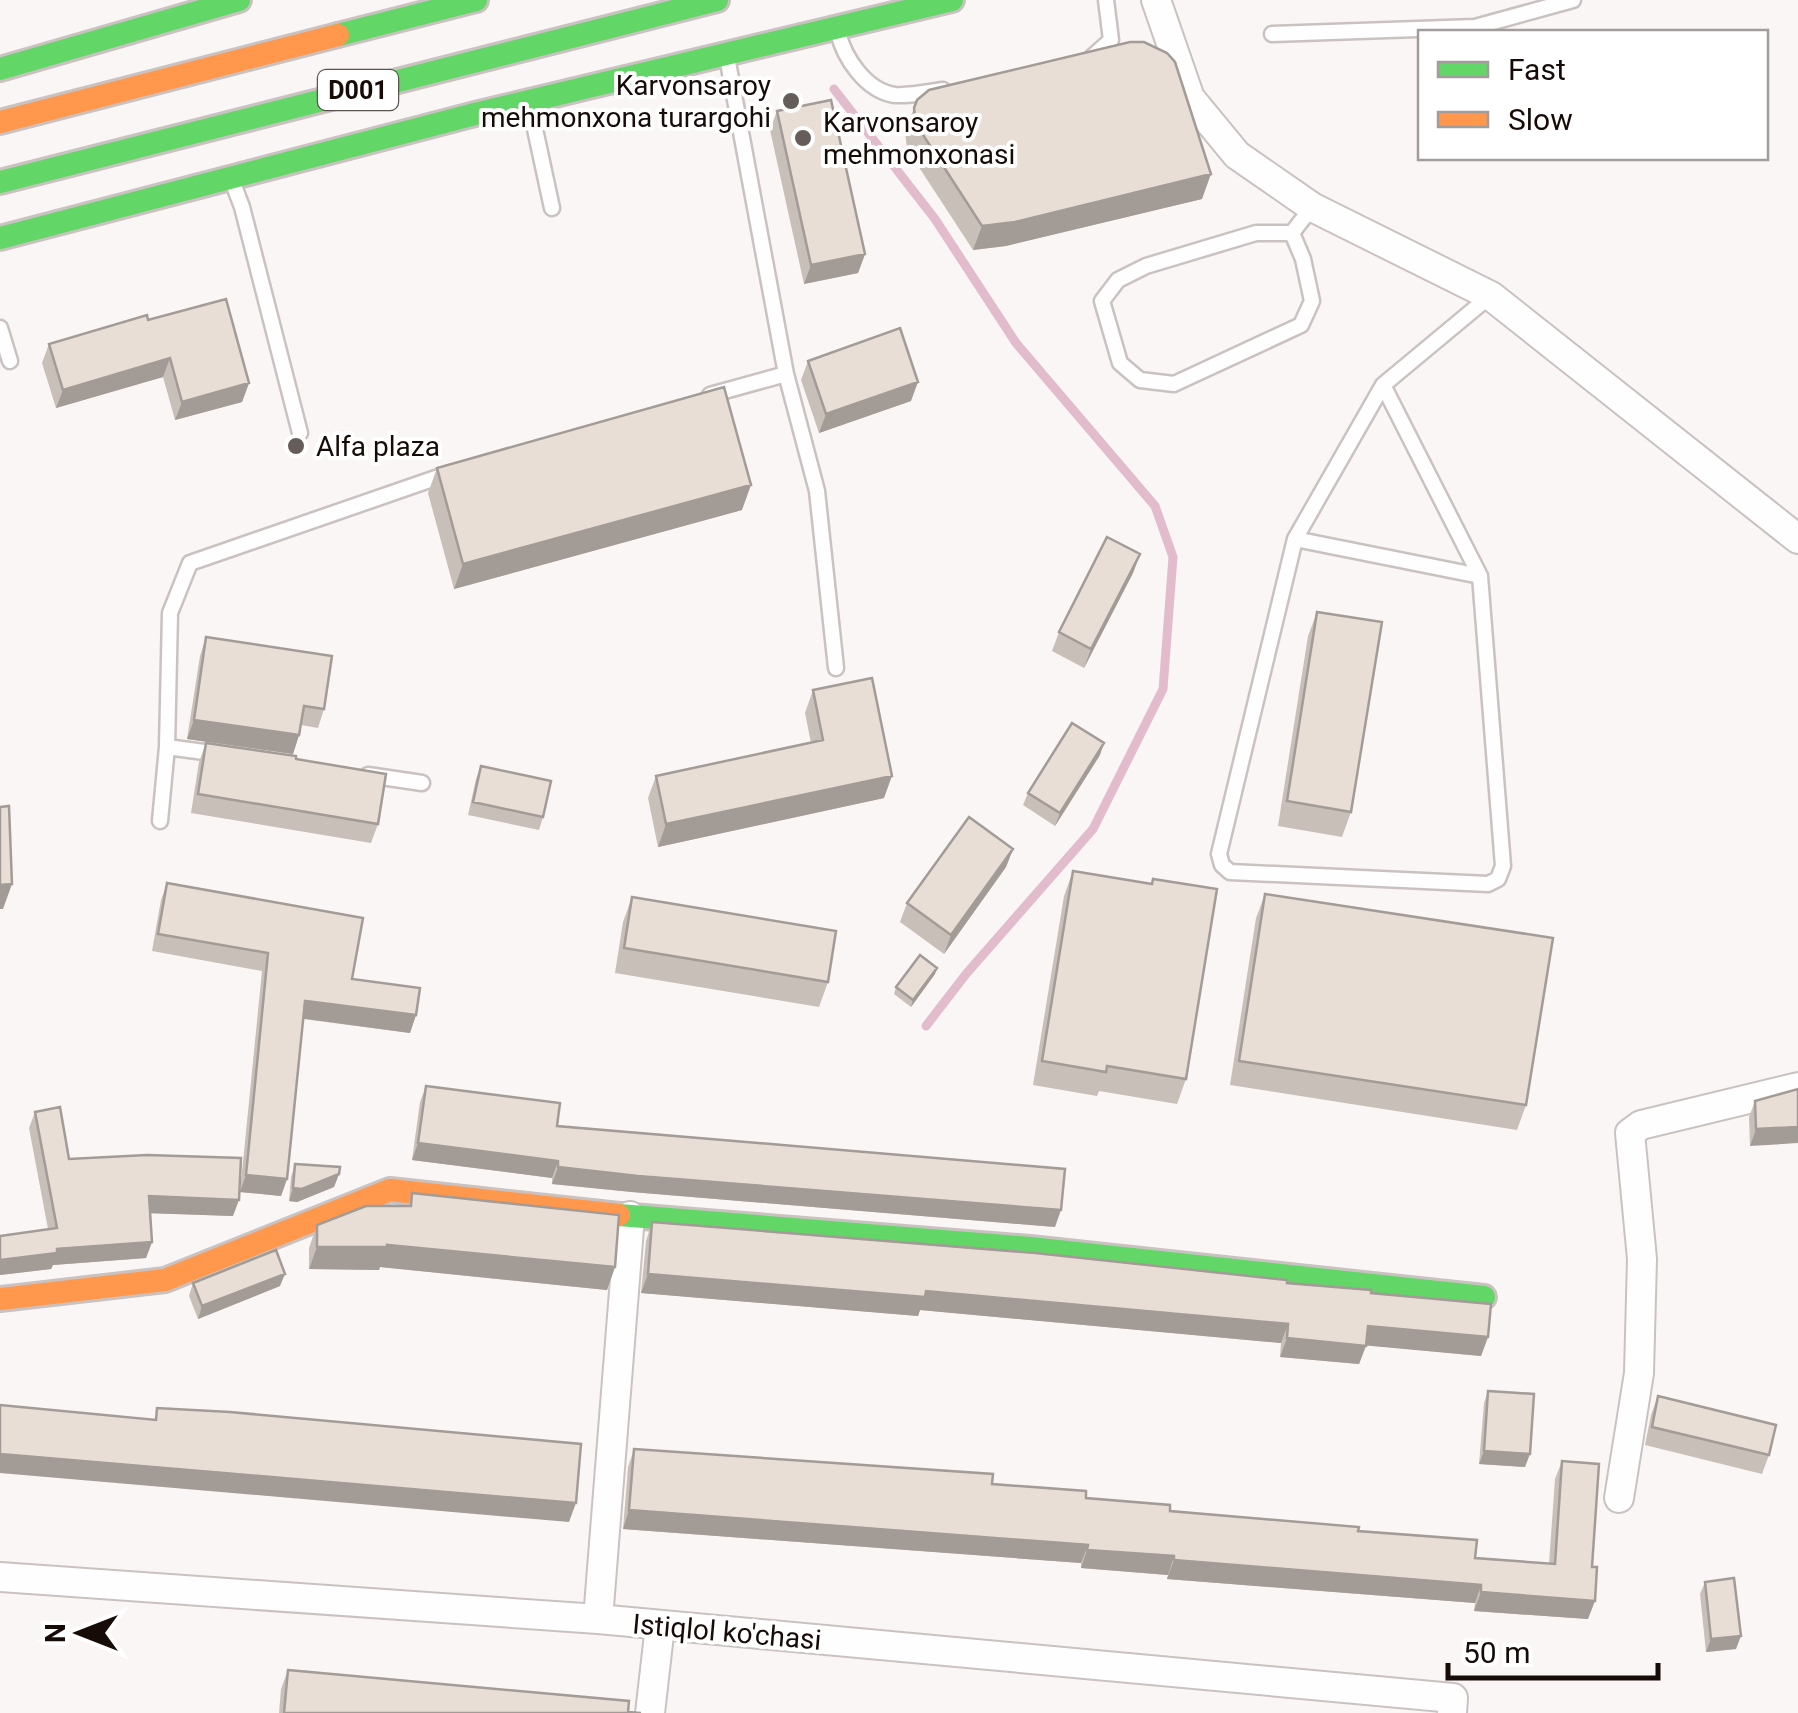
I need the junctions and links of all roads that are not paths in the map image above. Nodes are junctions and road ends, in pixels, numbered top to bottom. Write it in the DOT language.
graph roads {
  1 [pos="238,0"];
  2 [pos="476,0"];
  3 [pos="717,0"];
  4 [pos="952,0"];
  5 [pos="1106,0"];
  6 [pos="1156,0"];
  7 [pos="1573,0"];
  8 [pos="836,27"];
  9 [pos="1272,34"];
  10 [pos="726,52"];
  11 [pos="1076,62"];
  12 [pos="0,69"];
  13 [pos="960,86"];
  14 [pos="530,101"];
  15 [pos="0,122"];
  16 [pos="230,175"];
  17 [pos="0,182"];
  18 [pos="1312,206"];
  19 [pos="552,208"];
  20 [pos="1292,233"];
  21 [pos="0,238"];
  22 [pos="1491,296"];
  23 [pos="0,328"];
  24 [pos="10,360"];
  25 [pos="786,374"];
  26 [pos="1382,385"];
  27 [pos="696,399"];
  28 [pos="300,433"];
  29 [pos="460,470"];
  30 [pos="1295,539"];
  31 [pos="1798,539"];
  32 [pos="1480,576"];
  33 [pos="836,668"];
  34 [pos="168,746"];
  35 [pos="226,755"];
  36 [pos="344,772"];
  37 [pos="422,783"];
  38 [pos="160,821"];
  39 [pos="1798,1087"];
  40 [pos="630,1216"];
  41 [pos="1484,1297"];
  42 [pos="0,1298"];
  43 [pos="1619,1498"];
  44 [pos="0,1577"];
  45 [pos="598,1619"];
  46 [pos="660,1626"];
  47 [pos="1452,1706"];
  48 [pos="650,1713"];
  1 -- 12 [label="main road"];
  2 -- 15 [label="main road, D001"];
  3 -- 17 [label="main road, D001"];
  4 -- 8 [label="main road"];
  5 -- 11 [label="lane"];
  6 -- 18 [label="street"];
  7 -- 9 [label="lane"];
  8 -- 10 [label="main road"];
  8 -- 13 [label="lane"];
  10 -- 14 [label="main road"];
  10 -- 25 [label="lane"];
  14 -- 16 [label="main road"];
  14 -- 19 [label="lane"];
  16 -- 21 [label="main road"];
  16 -- 28 [label="lane"];
  18 -- 20 [label="lane"];
  18 -- 22 [label="street"];
  20 -- 20 [label="lane"];
  22 -- 26 [label="lane"];
  22 -- 31 [label="street"];
  23 -- 24 [label="lane"];
  25 -- 27 [label="lane"];
  25 -- 33 [label="lane"];
  26 -- 30 [label="lane"];
  26 -- 32 [label="lane"];
  29 -- 34 [label="lane"];
  30 -- 32 [label="lane"];
  30 -- 32 [label="lane"];
  34 -- 35 [label="lane"];
  34 -- 38 [label="lane"];
  36 -- 37 [label="lane"];
  39 -- 43 [label="street"];
  40 -- 41 [label="main road"];
  40 -- 42 [label="main road"];
  40 -- 45 [label="street"];
  44 -- 45 [label="street, Istiqlol ko'chasi"];
  45 -- 46 [label="street, Istiqlol ko'chasi"];
  46 -- 47 [label="street, Istiqlol ko'chasi"];
  46 -- 48 [label="street"];
}
